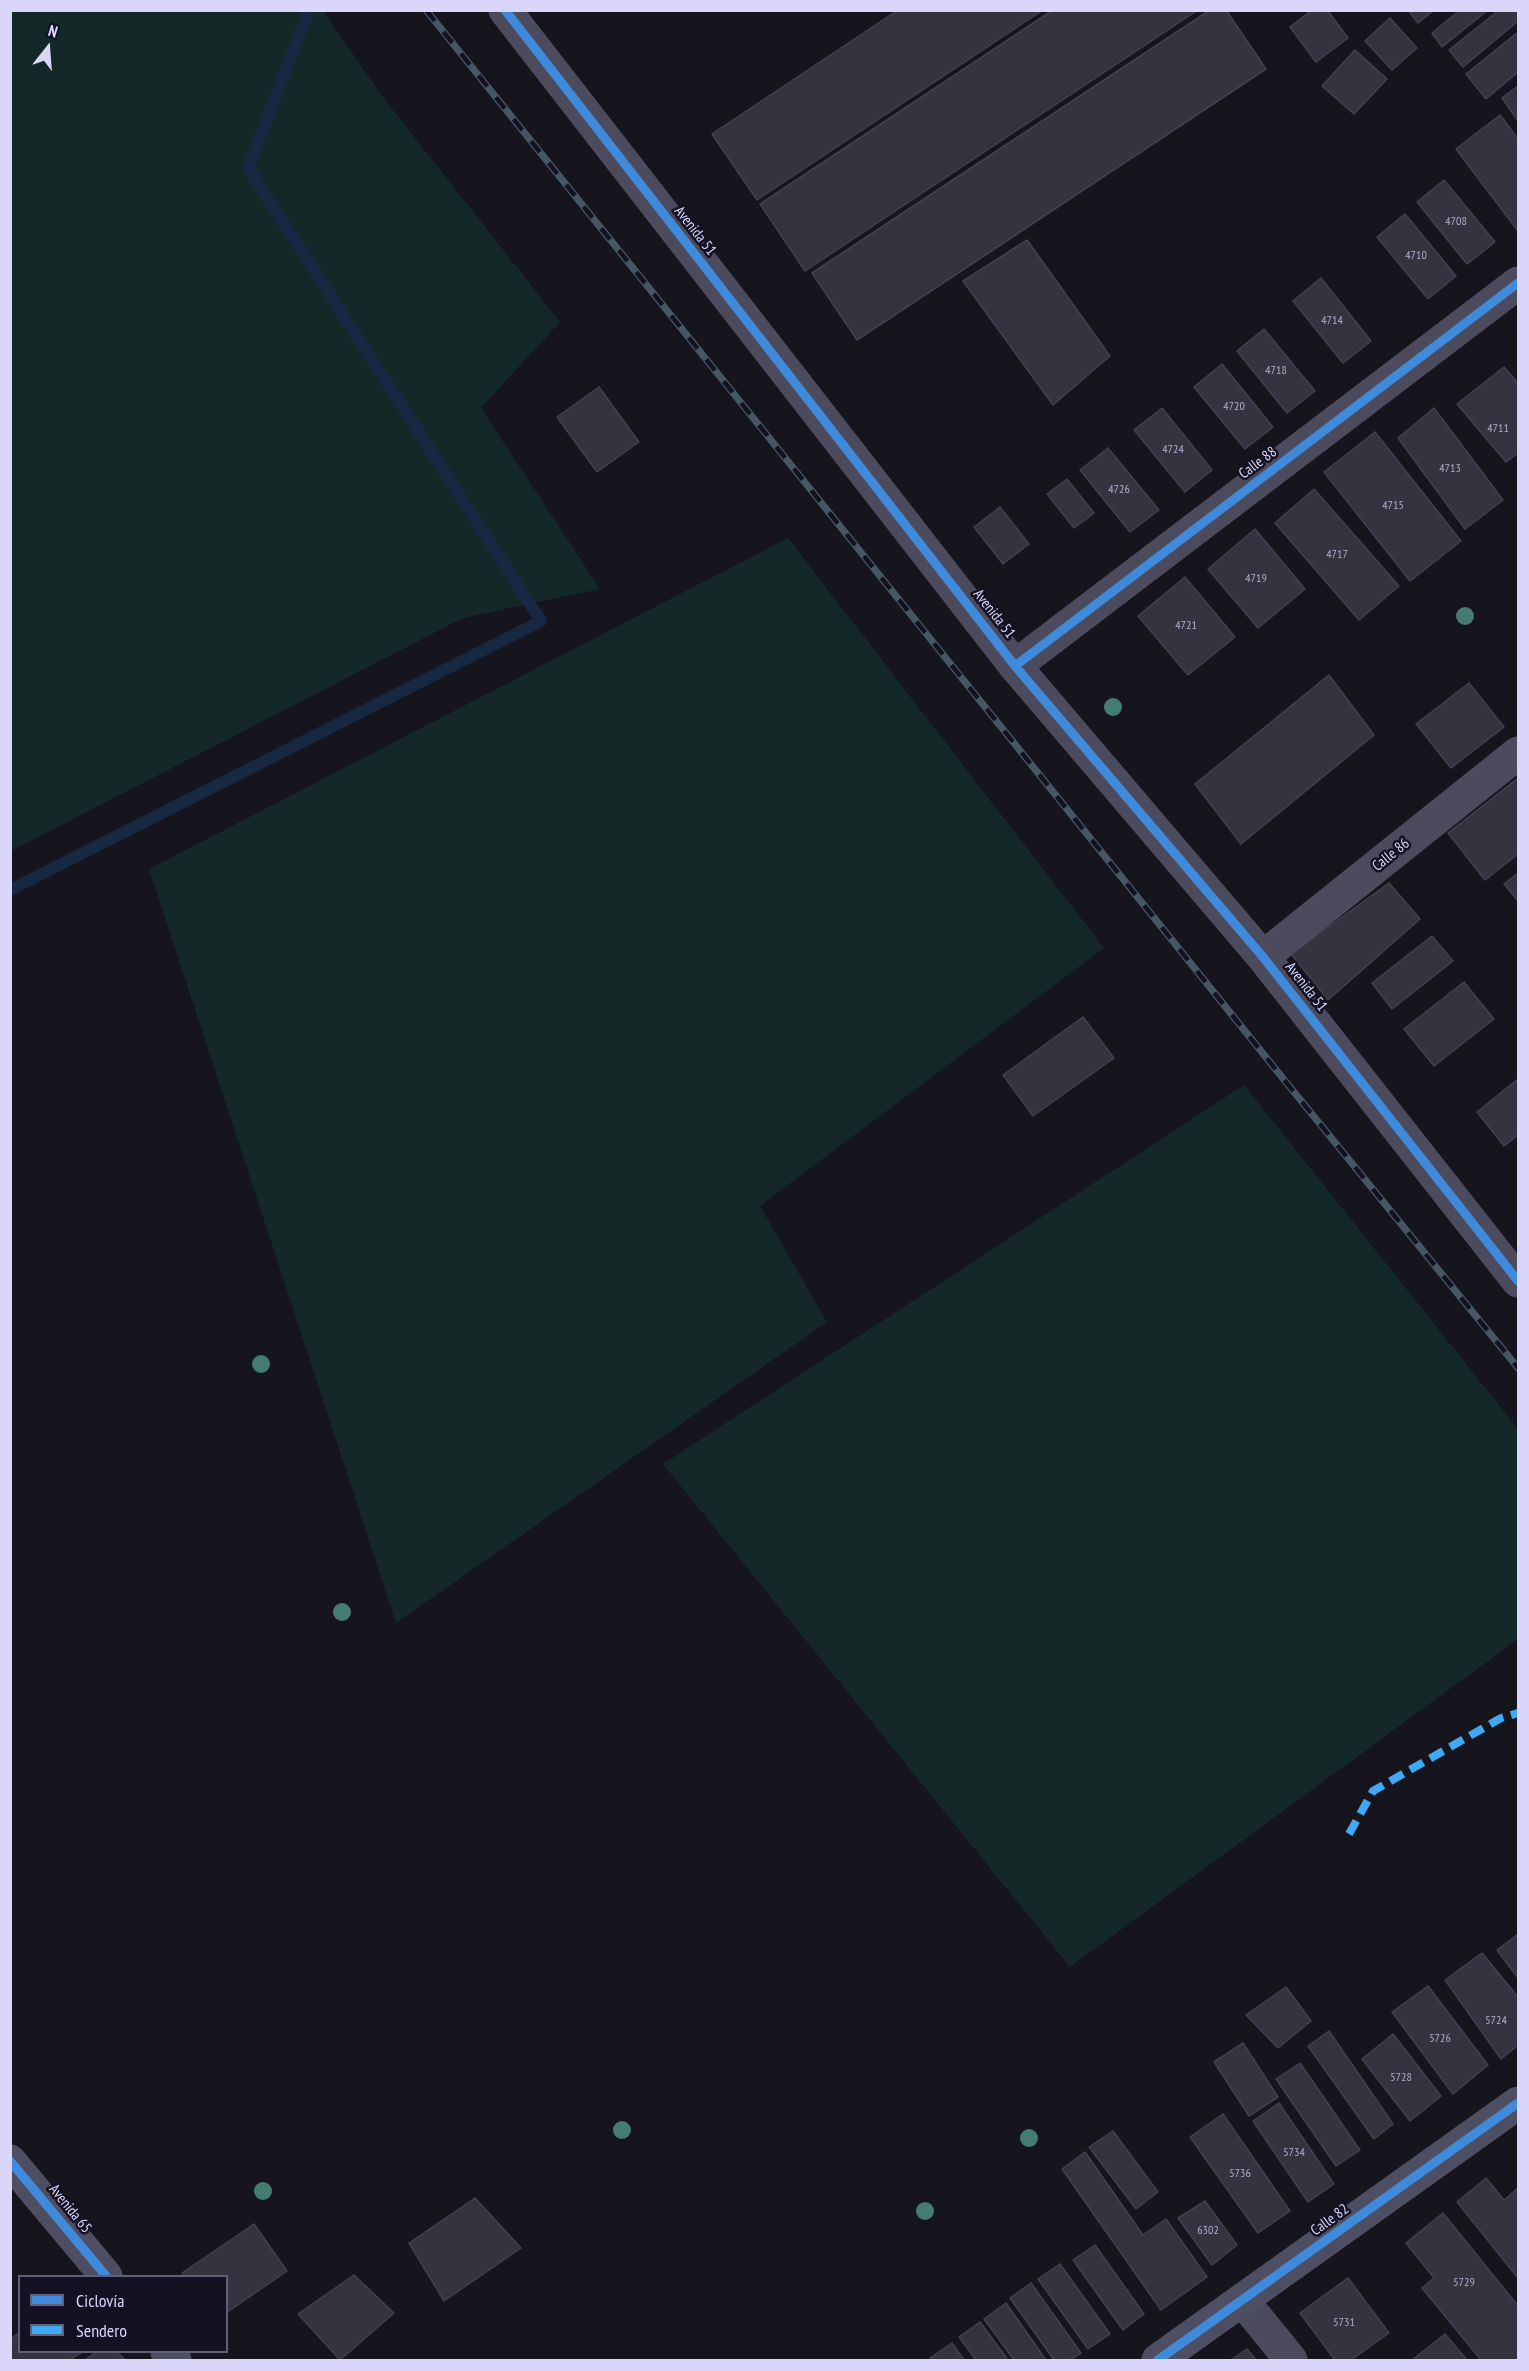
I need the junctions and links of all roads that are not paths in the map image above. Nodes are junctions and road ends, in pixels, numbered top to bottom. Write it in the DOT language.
graph roads {
  1 [pos="505,10"];
  2 [pos="1518,283"];
  3 [pos="1015,666"];
  4 [pos="1518,753"];
  5 [pos="1263,957"];
  6 [pos="1518,1281"];
  7 [pos="1518,2103"];
  8 [pos="10,2161"];
  9 [pos="104,2275"];
  10 [pos="1243,2301"];
  11 [pos="1158,2361"];
  12 [pos="1291,2361"];
  1 -- 3 [label="street, Avenida 51"];
  2 -- 3 [label="street, Calle 88"];
  3 -- 5 [label="street, Avenida 51"];
  4 -- 5 [label="street, Calle 86"];
  5 -- 6 [label="street, Avenida 51"];
  7 -- 10 [label="street, Calle 82"];
  8 -- 9 [label="street, Avenida 65"];
  10 -- 11 [label="street, Calle 82"];
  10 -- 12 [label="street"];
}
